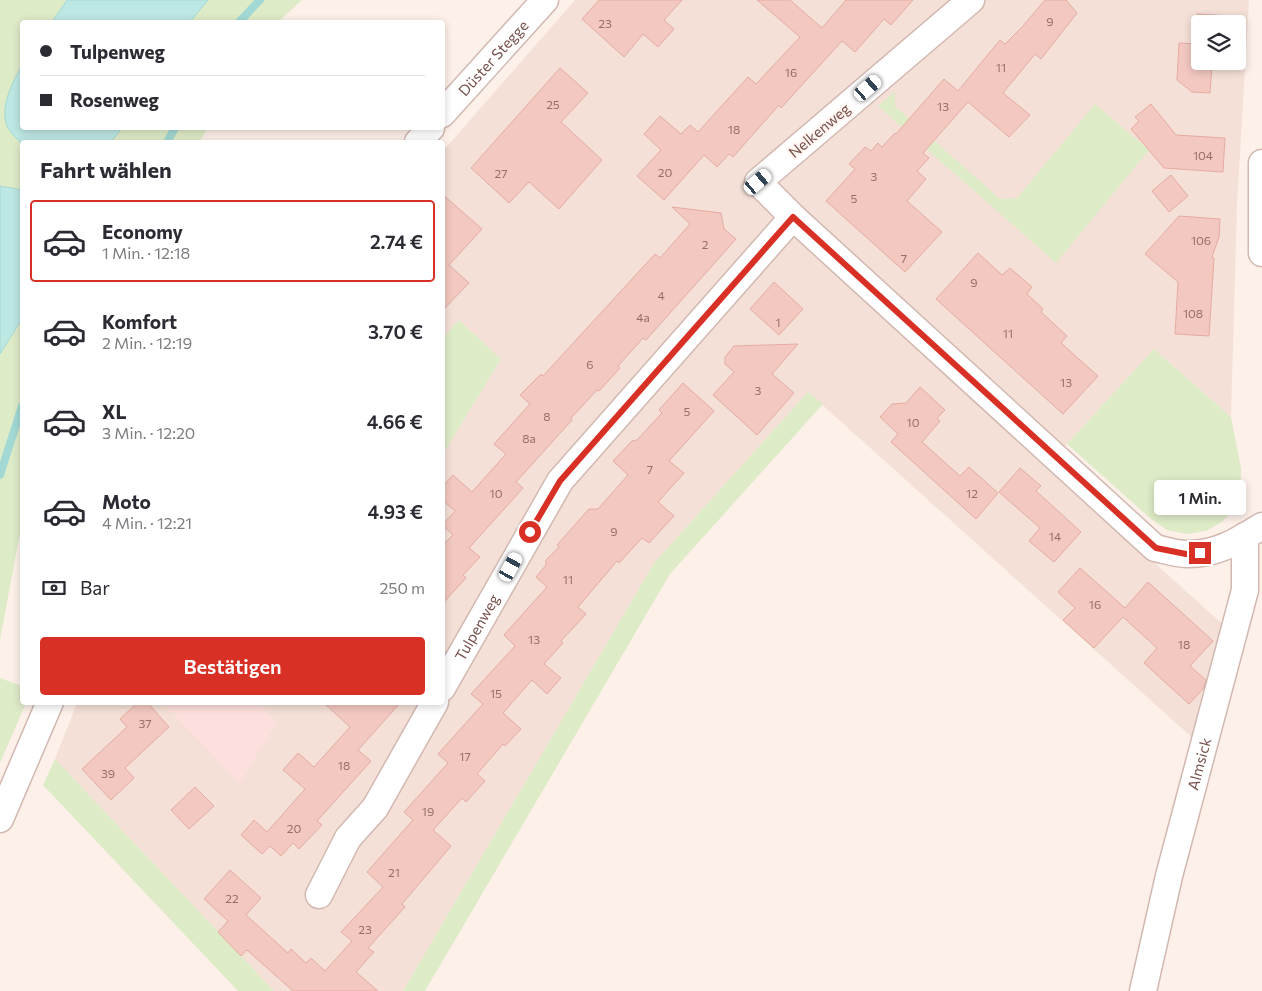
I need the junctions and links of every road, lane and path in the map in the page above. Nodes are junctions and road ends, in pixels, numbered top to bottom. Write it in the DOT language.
graph roads {
  1 [pos="545,0"];
  2 [pos="971,0"];
  3 [pos="445,111"];
  4 [pos="429,130"];
  5 [pos="420,140"];
  6 [pos="1262,163"];
  7 [pos="793,217"];
  8 [pos="1262,253"];
  9 [pos="1254,531"];
  10 [pos="445,683"];
  11 [pos="49,705"];
  12 [pos="433,705"];
  13 [pos="0,818"];
  14 [pos="319,895"];
  15 [pos="1143,991"];
  1 -- 3 [label="street, Düster Stegge"];
  2 -- 7 [label="street, Nelkenweg"];
  4 -- 5 [label="street"];
  6 -- 8 [label="street"];
  7 -- 9 [label="street"];
  7 -- 10 [label="street, Tulpenweg"];
  9 -- 15 [label="street, Almsick"];
  11 -- 13 [label="street"];
  12 -- 14 [label="street"];
}
